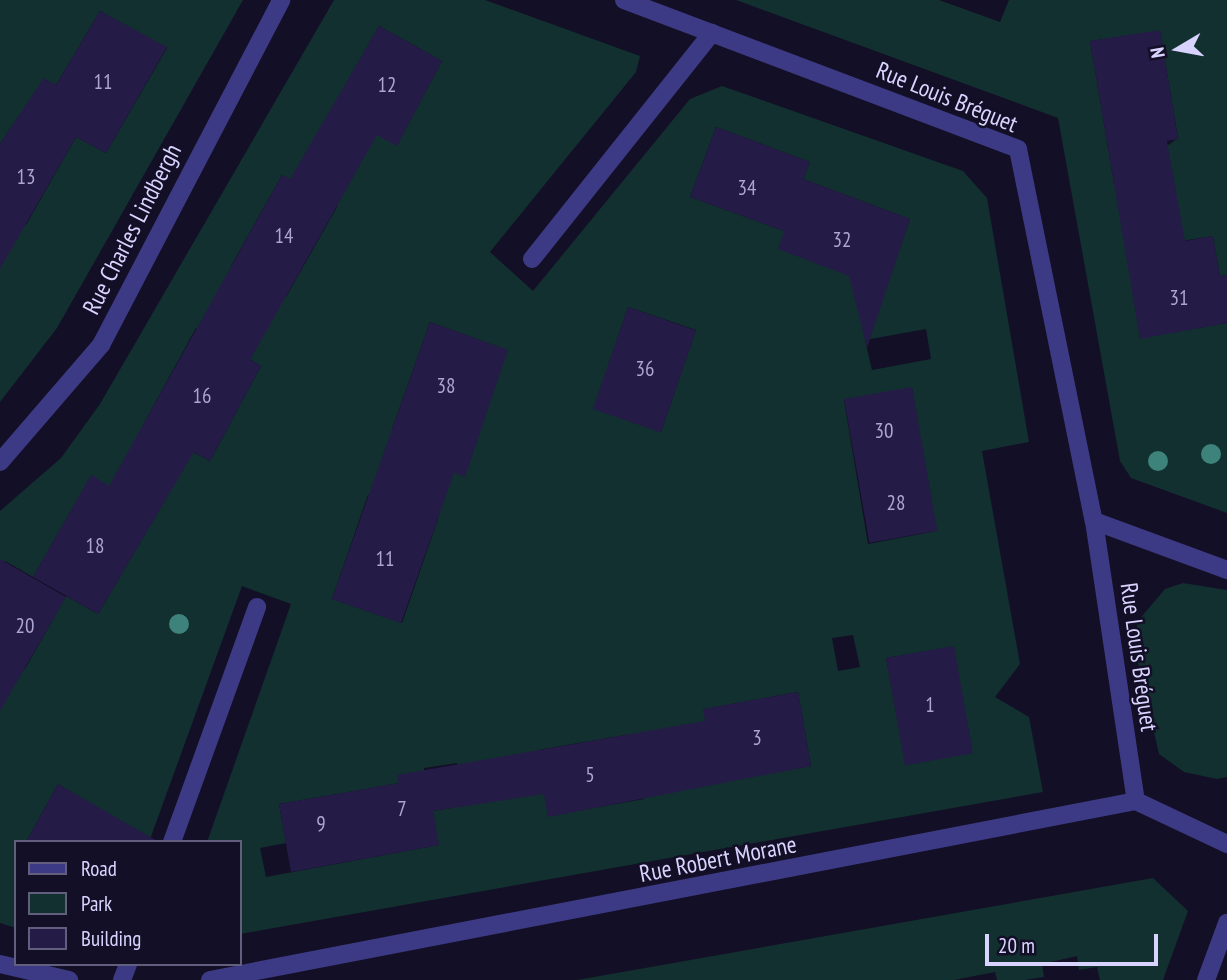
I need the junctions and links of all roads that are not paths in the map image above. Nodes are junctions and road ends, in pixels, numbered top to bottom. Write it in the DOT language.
graph roads {
  1 [pos="281,0"];
  2 [pos="624,0"];
  3 [pos="712,33"];
  4 [pos="532,259"];
  5 [pos="0,461"];
  6 [pos="1094,521"];
  7 [pos="1227,570"];
  8 [pos="257,607"];
  9 [pos="1136,801"];
  10 [pos="173,840"];
  11 [pos="1227,844"];
  12 [pos="1227,923"];
  13 [pos="0,964"];
  14 [pos="265,977"];
  15 [pos="69,980"];
  16 [pos="210,980"];
  17 [pos="1206,980"];
  1 -- 5 [label="street, Rue Charles Lindbergh"];
  2 -- 3 [label="street, Rue Louis Bréguet"];
  3 -- 4 [label="street"];
  3 -- 6 [label="street, Rue Louis Bréguet"];
  6 -- 7 [label="street"];
  6 -- 9 [label="street, Rue Louis Bréguet"];
  8 -- 10 [label="street"];
  9 -- 11 [label="street"];
  9 -- 14 [label="street, Rue Robert Morane"];
  12 -- 17 [label="street"];
  13 -- 15 [label="street"];
  14 -- 16 [label="street, Rue Robert Morane"];
}
